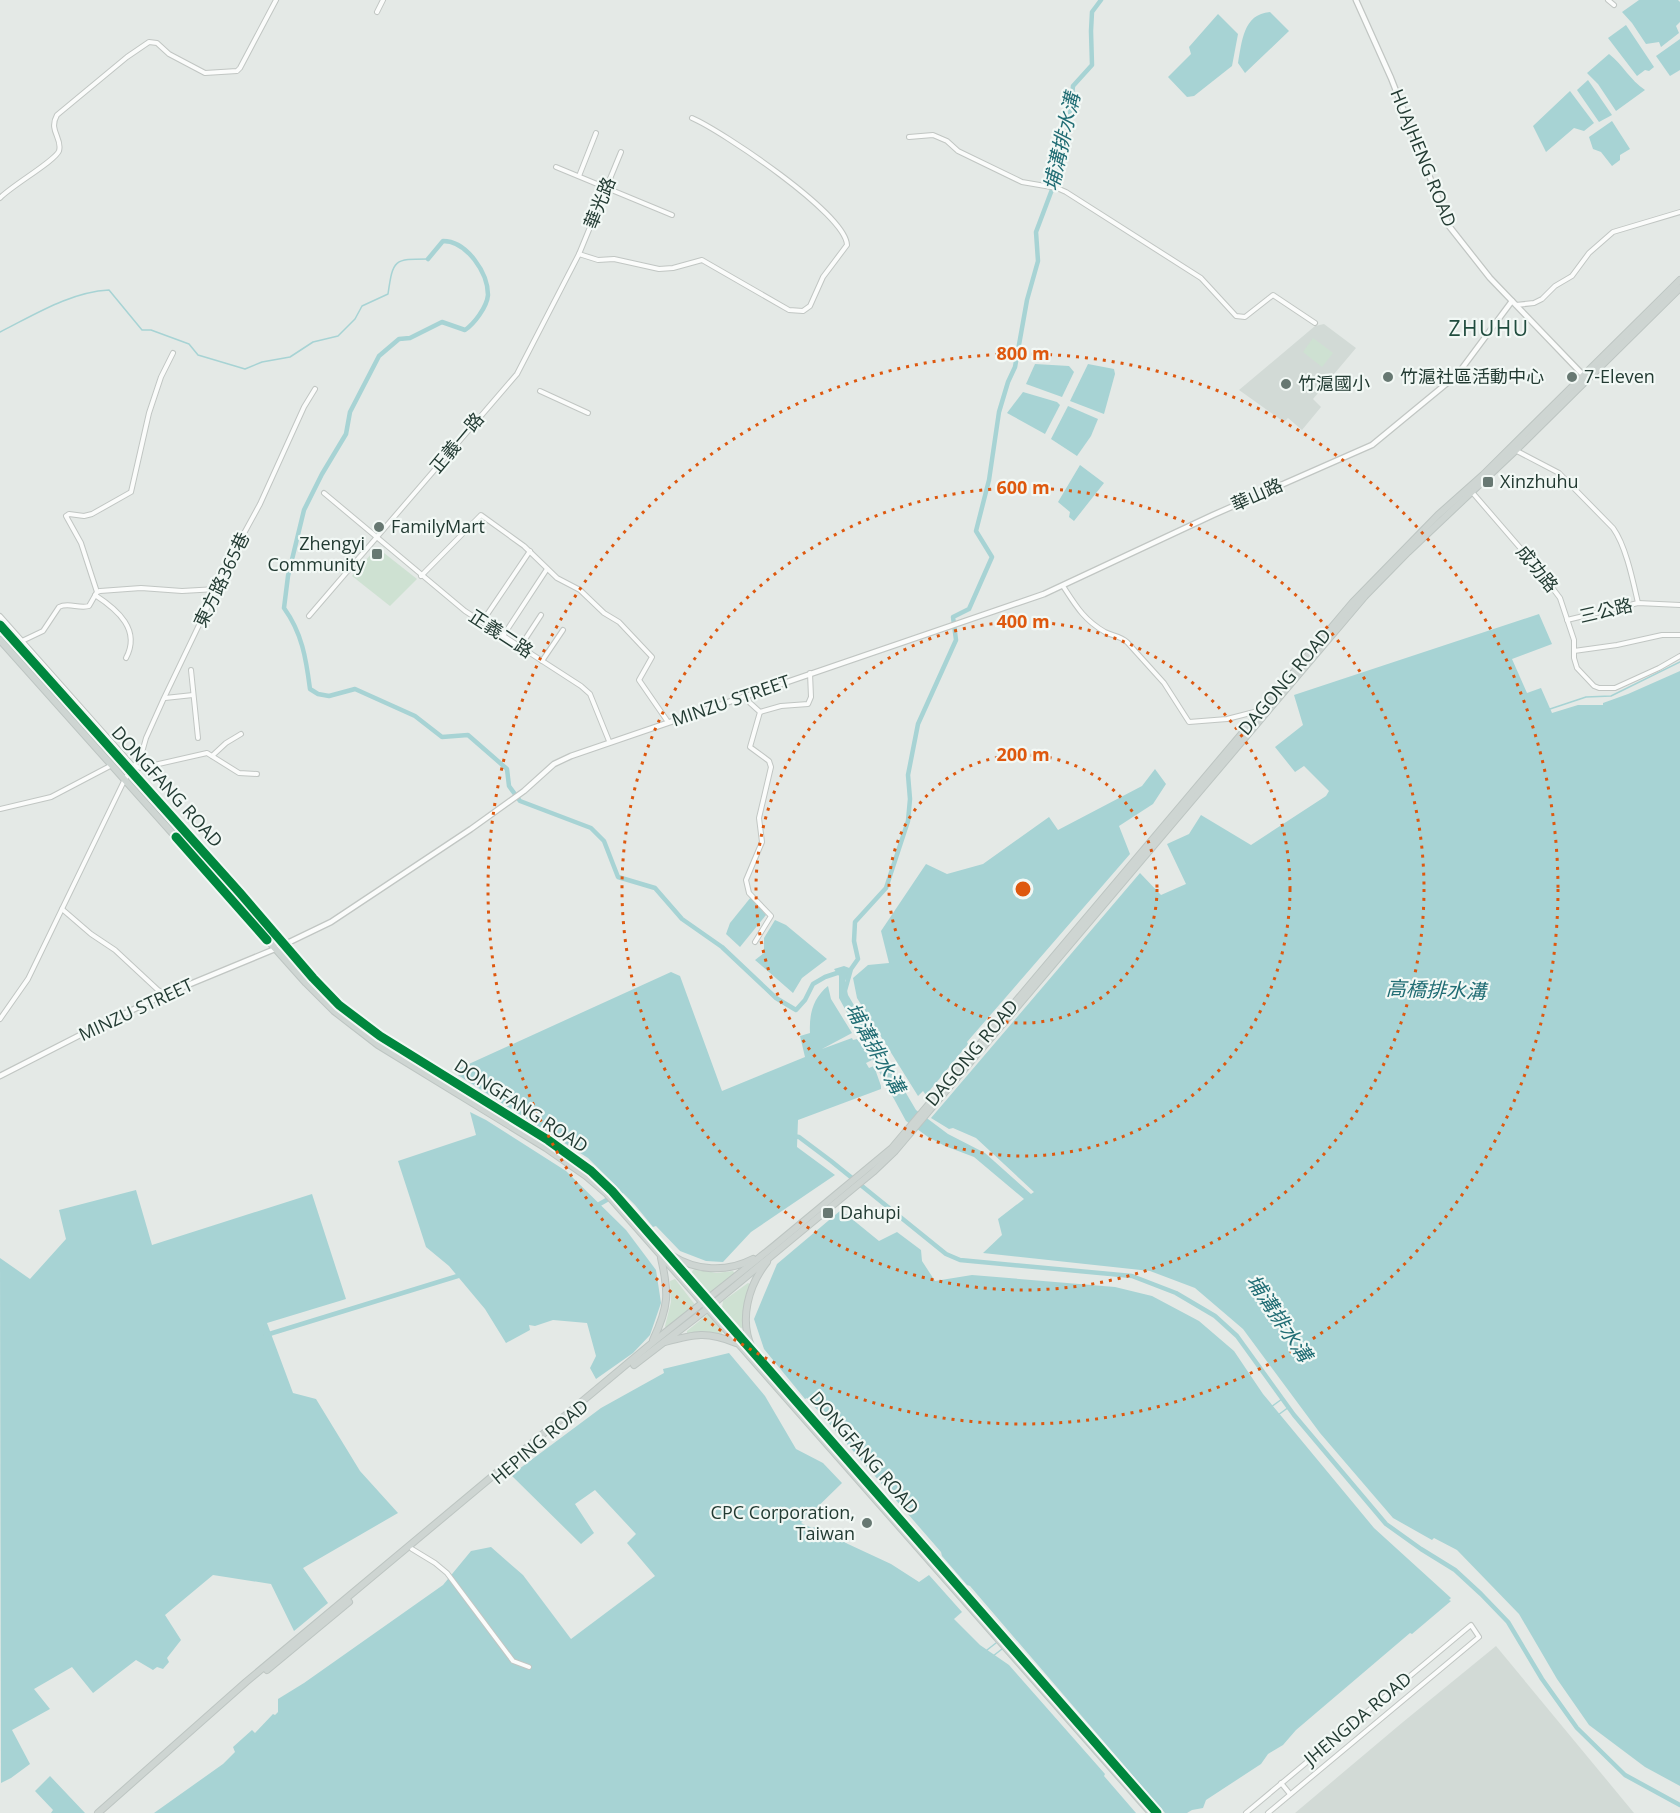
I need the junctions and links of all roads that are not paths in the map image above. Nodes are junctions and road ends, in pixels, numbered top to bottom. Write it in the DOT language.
graph roads {
  1 [pos="276,0"];
  2 [pos="383,0"];
  3 [pos="1356,0"];
  4 [pos="1608,0"];
  5 [pos="1614,5"];
  6 [pos="377,12"];
  7 [pos="692,118"];
  8 [pos="596,133"];
  9 [pos="909,136"];
  10 [pos="621,152"];
  11 [pos="556,167"];
  12 [pos="579,176"];
  13 [pos="606,189"];
  14 [pos="0,198"];
  15 [pos="1680,212"];
  16 [pos="672,215"];
  17 [pos="579,254"];
  18 [pos="1680,280"];
  19 [pos="1680,288"];
  20 [pos="1514,303"];
  21 [pos="1315,323"];
  22 [pos="172,353"];
  23 [pos="1586,378"];
  24 [pos="315,388"];
  25 [pos="540,391"];
  26 [pos="588,413"];
  27 [pos="1514,448"];
  28 [pos="1472,492"];
  29 [pos="324,493"];
  30 [pos="377,537"];
  31 [pos="530,551"];
  32 [pos="547,569"];
  33 [pos="421,576"];
  34 [pos="1063,586"];
  35 [pos="217,589"];
  36 [pos="96,593"];
  37 [pos="1638,603"];
  38 [pos="1680,605"];
  39 [pos="541,615"];
  40 [pos="0,616"];
  41 [pos="309,616"];
  42 [pos="1568,620"];
  43 [pos="483,622"];
  44 [pos="0,625"];
  45 [pos="956,625"];
  46 [pos="563,630"];
  47 [pos="8,633"];
  48 [pos="1680,635"];
  49 [pos="503,636"];
  50 [pos="0,640"];
  51 [pos="22,641"];
  52 [pos="520,647"];
  53 [pos="1574,651"];
  54 [pos="1680,656"];
  55 [pos="126,658"];
  56 [pos="542,661"];
  57 [pos="191,670"];
  58 [pos="810,674"];
  59 [pos="194,695"];
  60 [pos="747,695"];
  61 [pos="164,698"];
  62 [pos="1275,699"];
  63 [pos="1262,710"];
  64 [pos="760,712"];
  65 [pos="668,722"];
  66 [pos="241,734"];
  67 [pos="198,738"];
  68 [pos="609,741"];
  69 [pos="212,756"];
  70 [pos="112,765"];
  71 [pos="133,769"];
  72 [pos="257,774"];
  73 [pos="125,779"];
  74 [pos="0,809"];
  75 [pos="1141,856"];
  76 [pos="62,909"];
  77 [pos="755,942"];
  78 [pos="285,944"];
  79 [pos="276,949"];
  80 [pos="166,994"];
  81 [pos="0,1019"];
  82 [pos="0,1076"];
  83 [pos="912,1128"];
  84 [pos="775,1248"];
  85 [pos="662,1254"];
  86 [pos="707,1304"];
  87 [pos="652,1343"];
  88 [pos="661,1343"];
  89 [pos="740,1345"];
  90 [pos="757,1356"];
  91 [pos="412,1549"];
  92 [pos="1003,1640"];
  93 [pos="529,1667"];
  94 [pos="165,1754"];
  95 [pos="1281,1783"];
  96 [pos="1290,1794"];
  97 [pos="98,1813"];
  98 [pos="1151,1813"];
  99 [pos="1157,1813"];
  100 [pos="1246,1813"];
  101 [pos="1268,1813"];
  1 -- 14 [label="street"];
  2 -- 6 [label="street"];
  3 -- 20 [label="street, HUAJHENG ROAD"];
  4 -- 5 [label="street"];
  7 -- 17 [label="street"];
  8 -- 12 [label="street"];
  9 -- 21 [label="street"];
  10 -- 13 [label="street, 華光路"];
  11 -- 12 [label="street"];
  12 -- 13 [label="street"];
  13 -- 16 [label="street"];
  13 -- 17 [label="street, 華光路"];
  15 -- 20 [label="street"];
  17 -- 30 [label="street, 正義一路"];
  18 -- 23 [label="main road, DAGONG ROAD"];
  19 -- 23 [label="main road, DAGONG ROAD"];
  20 -- 23 [label="street, HUAJHENG ROAD"];
  20 -- 34 [label="street, 華山路"];
  22 -- 36 [label="street"];
  23 -- 27 [label="main road, DAGONG ROAD"];
  24 -- 35 [label="street, 東方路365巷"];
  25 -- 26 [label="street"];
  27 -- 28 [label="main road, DAGONG ROAD"];
  27 -- 37 [label="street"];
  27 -- 62 [label="main road, DAGONG ROAD"];
  28 -- 42 [label="street, 成功路"];
  28 -- 62 [label="main road, DAGONG ROAD"];
  29 -- 30 [label="street, 正義二路"];
  30 -- 33 [label="street, 正義二路"];
  30 -- 41 [label="street, 正義一路"];
  31 -- 32 [label="street"];
  31 -- 33 [label="street"];
  31 -- 43 [label="street"];
  32 -- 49 [label="street"];
  32 -- 65 [label="street"];
  33 -- 43 [label="street, 正義二路"];
  34 -- 45 [label="street, 華山路"];
  34 -- 63 [label="street"];
  35 -- 36 [label="street"];
  35 -- 61 [label="street, 東方路365巷"];
  36 -- 51 [label="street"];
  36 -- 55 [label="street"];
  37 -- 38 [label="street, 三公路"];
  37 -- 42 [label="street, 三公路"];
  39 -- 52 [label="street"];
  40 -- 51 [label="street"];
  42 -- 53 [label="street, 成功路"];
  43 -- 49 [label="street, 正義二路"];
  44 -- 47 [label="main road, DONGFANG ROAD"];
  45 -- 58 [label="street, MINZU STREET"];
  46 -- 56 [label="street"];
  47 -- 50 [label="street"];
  47 -- 71 [label="main road, DONGFANG ROAD"];
  48 -- 53 [label="street"];
  49 -- 52 [label="street, 正義二路"];
  50 -- 70 [label="main road, DONGFANG ROAD"];
  51 -- 71 [label="street"];
  52 -- 56 [label="street, 正義二路"];
  53 -- 54 [label="street, 成功路"];
  56 -- 68 [label="street, 正義二路"];
  57 -- 59 [label="street"];
  58 -- 60 [label="street, MINZU STREET"];
  58 -- 64 [label="street"];
  59 -- 61 [label="street"];
  59 -- 67 [label="street"];
  60 -- 64 [label="street"];
  60 -- 65 [label="street, MINZU STREET"];
  61 -- 71 [label="street, 東方路365巷"];
  62 -- 63 [label="main road, DAGONG ROAD"];
  62 -- 75 [label="main road, DAGONG ROAD"];
  63 -- 75 [label="main road, DAGONG ROAD"];
  64 -- 77 [label="street"];
  65 -- 68 [label="street, MINZU STREET"];
  66 -- 69 [label="street"];
  68 -- 78 [label="street, MINZU STREET"];
  69 -- 71 [label="street"];
  69 -- 72 [label="street"];
  70 -- 73 [label="main road, DONGFANG ROAD"];
  70 -- 74 [label="street"];
  71 -- 73 [label="street, 東方路365巷"];
  71 -- 78 [label="main road, DONGFANG ROAD"];
  73 -- 76 [label="street, 東方路365巷"];
  73 -- 79 [label="main road, DONGFANG ROAD"];
  75 -- 83 [label="main road, DAGONG ROAD"];
  76 -- 80 [label="street"];
  76 -- 81 [label="street, 東方路365巷"];
  78 -- 79 [label="street, MINZU STREET"];
  78 -- 85 [label="main road, DONGFANG ROAD"];
  79 -- 80 [label="street, MINZU STREET"];
  79 -- 85 [label="main road, DONGFANG ROAD"];
  80 -- 82 [label="street, MINZU STREET"];
  83 -- 84 [label="main road, HEPING ROAD"];
  84 -- 85 [label="main road"];
  84 -- 86 [label="main road, HEPING ROAD"];
  84 -- 90 [label="main road"];
  85 -- 86 [label="main road, DONGFANG ROAD"];
  85 -- 87 [label="main road"];
  86 -- 87 [label="main road, HEPING ROAD"];
  86 -- 88 [label="main road, HEPING ROAD"];
  86 -- 89 [label="main road, DONGFANG ROAD"];
  86 -- 90 [label="main road, DONGFANG ROAD"];
  87 -- 94 [label="main road, HEPING ROAD"];
  88 -- 89 [label="main road"];
  88 -- 91 [label="main road, HEPING ROAD"];
  89 -- 92 [label="main road, DONGFANG ROAD"];
  90 -- 92 [label="main road, DONGFANG ROAD"];
  91 -- 93 [label="street"];
  91 -- 94 [label="main road, HEPING ROAD"];
  92 -- 98 [label="main road"];
  92 -- 99 [label="main road"];
  94 -- 97 [label="main road, HEPING ROAD"];
  95 -- 96 [label="street"];
  95 -- 96 [label="street, JHENGDA ROAD"];
  95 -- 100 [label="street, JHENGDA ROAD"];
  96 -- 101 [label="street, JHENGDA ROAD"];
}
